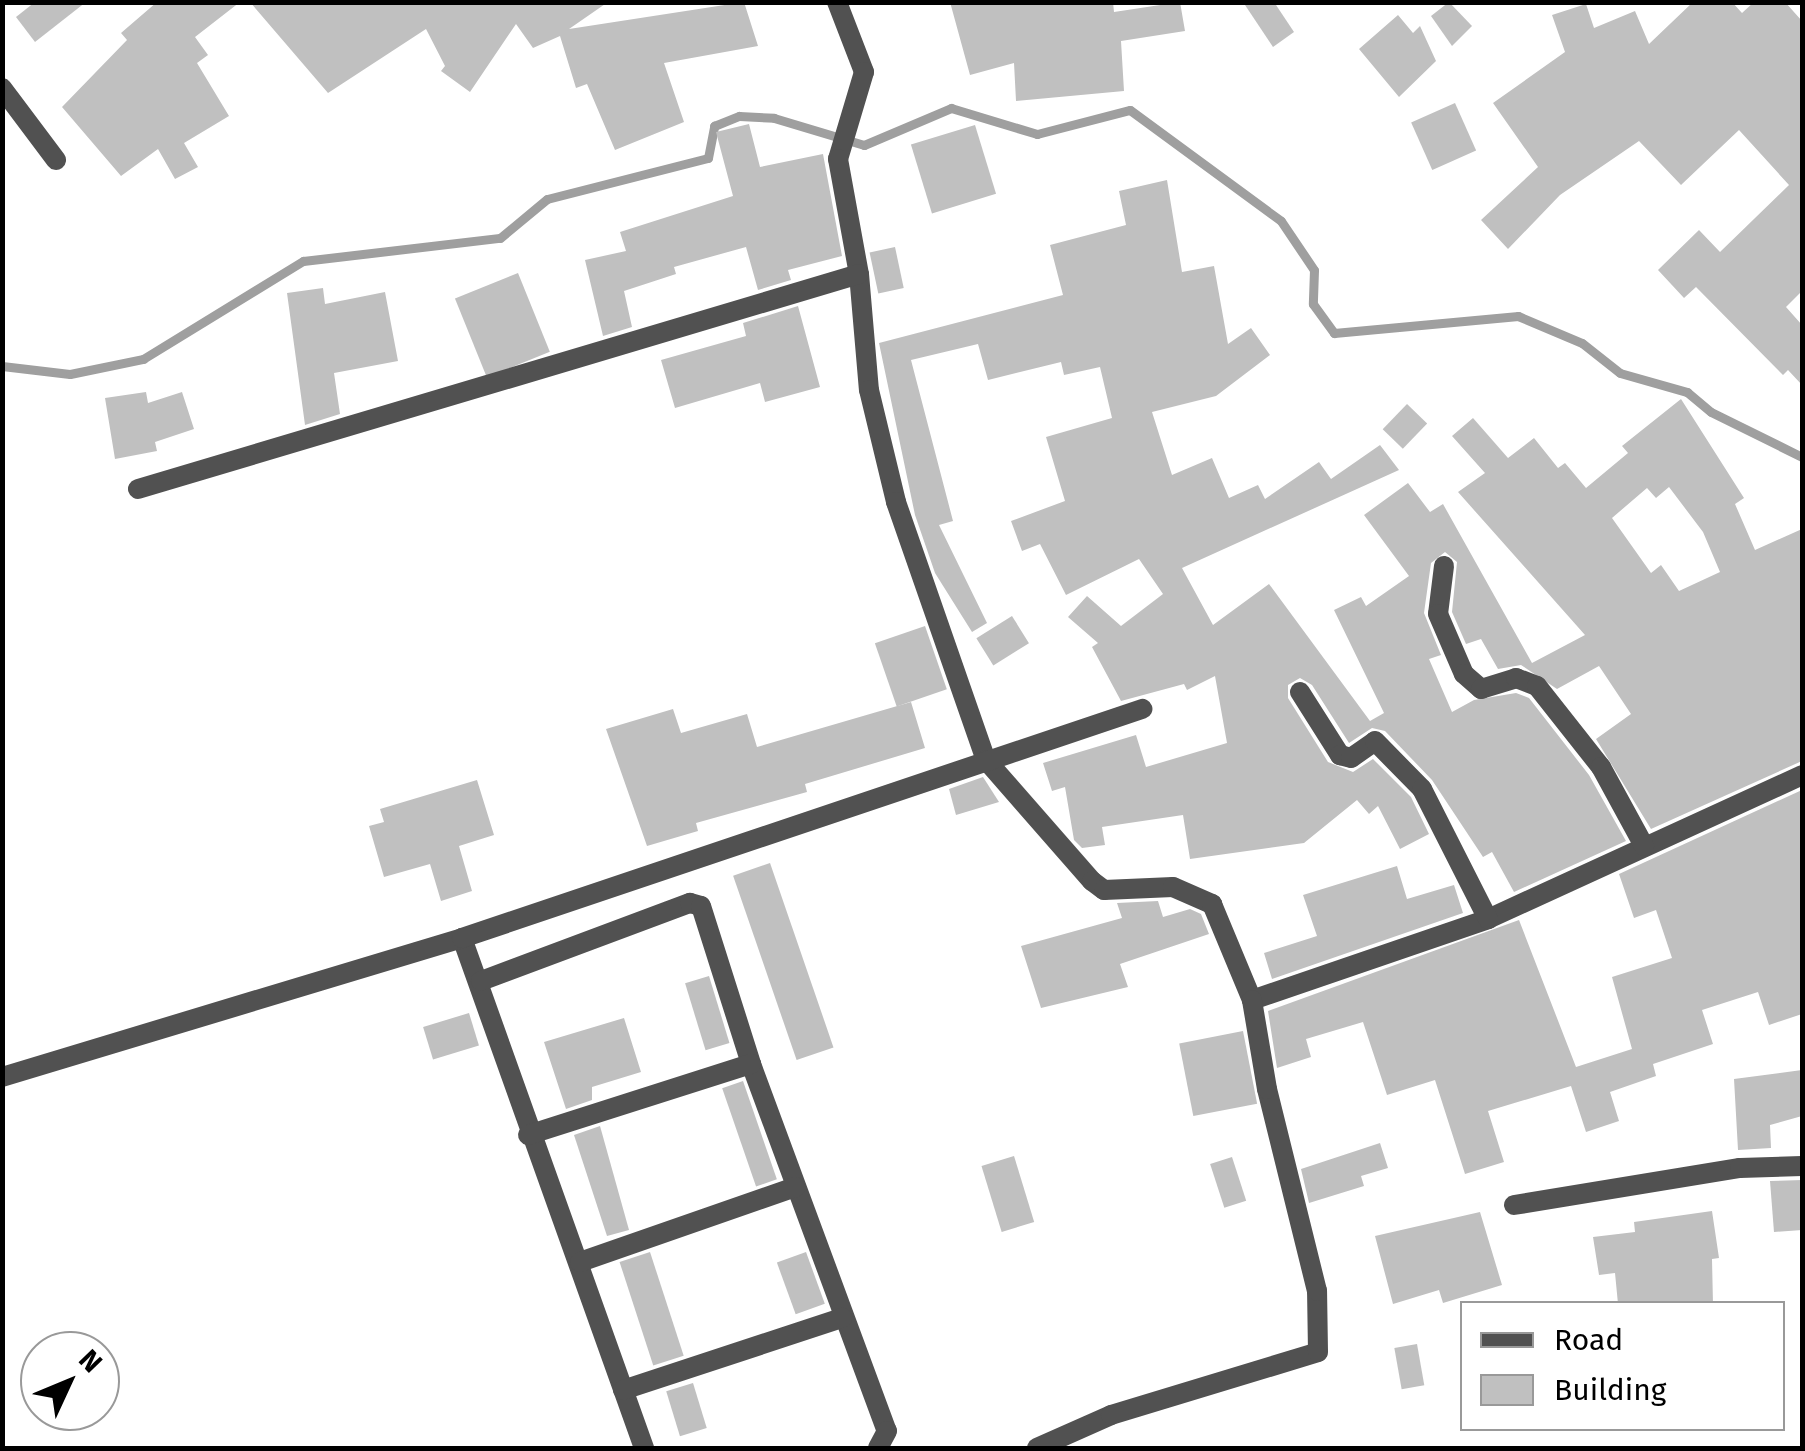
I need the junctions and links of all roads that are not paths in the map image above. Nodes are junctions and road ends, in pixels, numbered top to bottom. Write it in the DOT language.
graph roads {
  1 [pos="838,2"];
  2 [pos="2,88"];
  3 [pos="56,160"];
  4 [pos="859,274"];
  5 [pos="138,489"];
  6 [pos="1444,566"];
  7 [pos="1300,692"];
  8 [pos="1142,709"];
  9 [pos="986,760"];
  10 [pos="1802,776"];
  11 [pos="1644,846"];
  12 [pos="1488,919"];
  13 [pos="462,938"];
  14 [pos="481,982"];
  15 [pos="1252,1000"];
  16 [pos="751,1064"];
  17 [pos="2,1077"];
  18 [pos="528,1135"];
  19 [pos="1802,1166"];
  20 [pos="795,1186"];
  21 [pos="1514,1206"];
  22 [pos="580,1262"];
  23 [pos="842,1318"];
  24 [pos="623,1390"];
  25 [pos="644,1448"];
  26 [pos="878,1448"];
  27 [pos="1037,1448"];
  1 -- 4 [label="street"];
  2 -- 3 [label="street"];
  4 -- 5 [label="street"];
  4 -- 9 [label="street"];
  6 -- 11 [label="street"];
  7 -- 12 [label="street"];
  8 -- 9 [label="street"];
  9 -- 13 [label="street"];
  9 -- 15 [label="street"];
  10 -- 11 [label="street"];
  11 -- 12 [label="street"];
  12 -- 15 [label="street"];
  13 -- 14 [label="street"];
  13 -- 17 [label="street"];
  14 -- 16 [label="street"];
  14 -- 18 [label="street"];
  15 -- 27 [label="street"];
  16 -- 18 [label="street"];
  16 -- 20 [label="street"];
  18 -- 22 [label="street"];
  19 -- 21 [label="street"];
  20 -- 22 [label="street"];
  20 -- 23 [label="street"];
  22 -- 24 [label="street"];
  23 -- 24 [label="street"];
  23 -- 26 [label="street"];
  24 -- 25 [label="street"];
}
